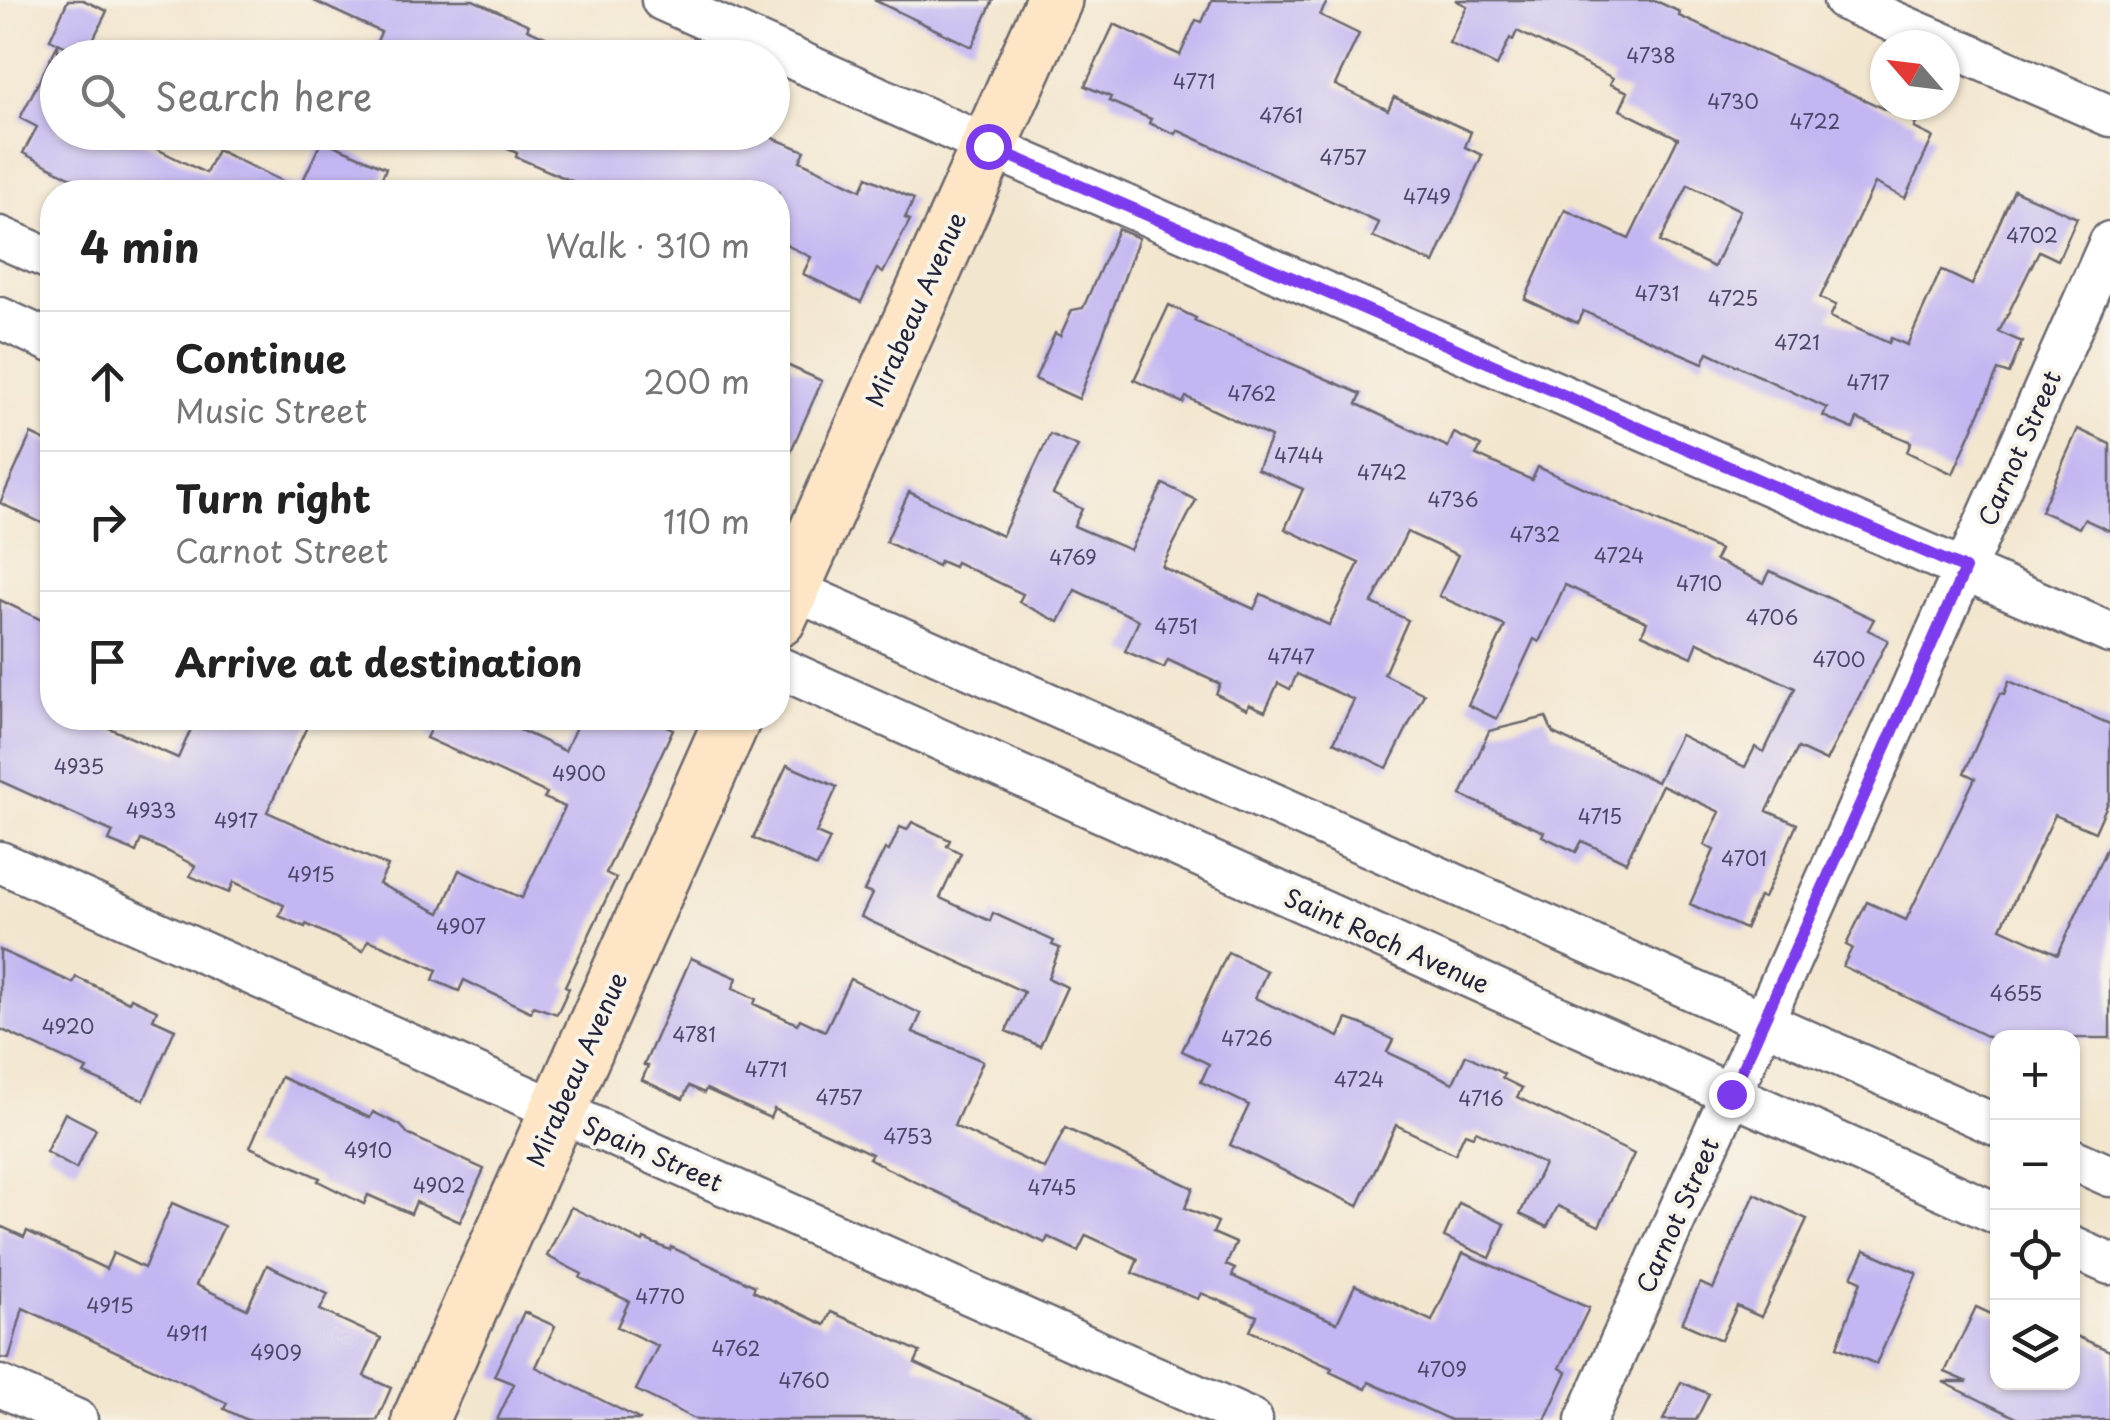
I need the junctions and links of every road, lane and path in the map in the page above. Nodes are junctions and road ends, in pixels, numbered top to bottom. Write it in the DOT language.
graph roads {
  1 [pos="662,0"];
  2 [pos="1054,0"];
  3 [pos="1844,0"];
  4 [pos="751,40"];
  5 [pos="790,57"];
  6 [pos="2110,116"];
  7 [pos="988,146"];
  8 [pos="0,237"];
  9 [pos="2110,242"];
  10 [pos="40,255"];
  11 [pos="0,318"];
  12 [pos="40,336"];
  13 [pos="1965,569"];
  14 [pos="790,579"];
  15 [pos="790,600"];
  16 [pos="2110,633"];
  17 [pos="790,672"];
  18 [pos="729,730"];
  19 [pos="0,862"];
  20 [pos="1763,1022"];
  21 [pos="1731,1094"];
  22 [pos="558,1110"];
  23 [pos="1990,1122"];
  24 [pos="2080,1163"];
  25 [pos="2110,1176"];
  26 [pos="1990,1210"];
  27 [pos="2080,1251"];
  28 [pos="2110,1264"];
  29 [pos="0,1386"];
  30 [pos="76,1420"];
  31 [pos="420,1420"];
  32 [pos="1252,1420"];
  33 [pos="1586,1420"];
  1 -- 4 [label="street"];
  2 -- 7 [label="street, Mirabeau Avenue"];
  3 -- 6 [label="street"];
  5 -- 7 [label="street"];
  7 -- 13 [label="street"];
  7 -- 14 [label="street, Mirabeau Avenue"];
  8 -- 10 [label="street"];
  9 -- 13 [label="street, Carnot Street"];
  11 -- 12 [label="street"];
  13 -- 16 [label="street"];
  13 -- 20 [label="street, Carnot Street"];
  15 -- 20 [label="street"];
  17 -- 21 [label="street, Saint Roch Avenue"];
  18 -- 22 [label="street, Mirabeau Avenue"];
  19 -- 22 [label="street, Spain Street"];
  20 -- 21 [label="street, Carnot Street"];
  20 -- 23 [label="street"];
  21 -- 26 [label="street, Saint Roch Avenue"];
  21 -- 33 [label="street, Carnot Street"];
  22 -- 31 [label="street, Mirabeau Avenue"];
  22 -- 32 [label="street, Spain Street"];
  24 -- 25 [label="street"];
  27 -- 28 [label="street"];
  29 -- 30 [label="street"];
}
